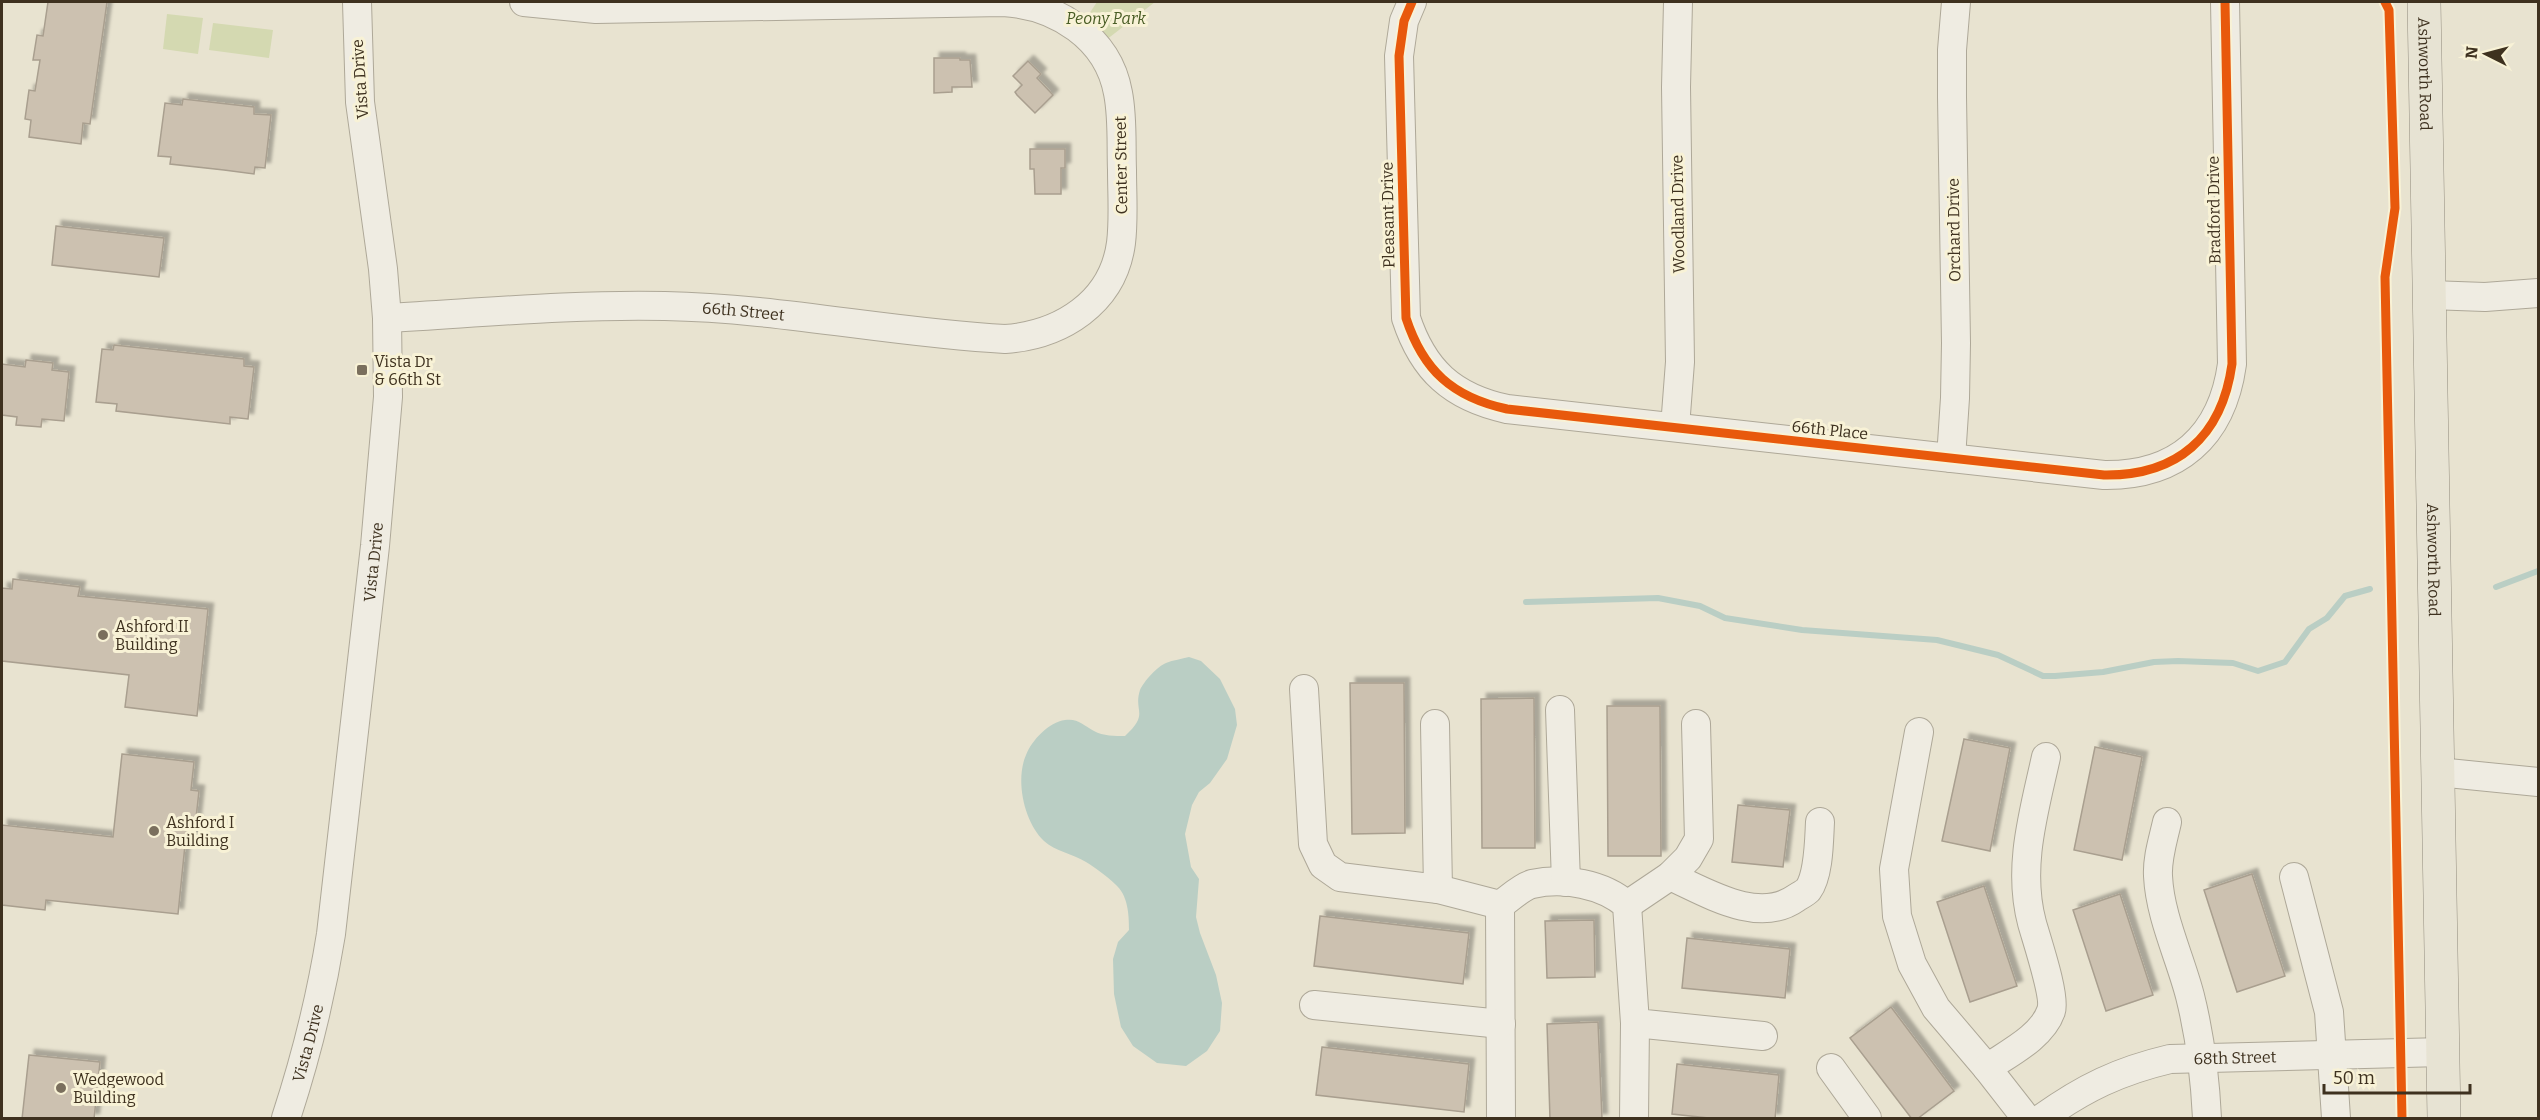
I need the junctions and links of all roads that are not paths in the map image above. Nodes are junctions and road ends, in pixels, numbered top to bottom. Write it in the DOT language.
graph roads {
  1 [pos="357,2"];
  2 [pos="524,2"];
  3 [pos="1412,2"];
  4 [pos="1678,2"];
  5 [pos="1956,2"];
  6 [pos="2225,2"];
  7 [pos="2424,2"];
  8 [pos="2538,293"];
  9 [pos="2430,295"];
  10 [pos="1090,304"];
  11 [pos="387,318"];
  12 [pos="1430,366"];
  13 [pos="2218,415"];
  14 [pos="1675,427"];
  15 [pos="1951,458"];
  16 [pos="1304,689"];
  17 [pos="1560,710"];
  18 [pos="1435,724"];
  19 [pos="1696,724"];
  20 [pos="1919,732"];
  21 [pos="2046,757"];
  22 [pos="2438,772"];
  23 [pos="2538,782"];
  24 [pos="1820,822"];
  25 [pos="2166,822"];
  26 [pos="1670,876"];
  27 [pos="2294,877"];
  28 [pos="1566,882"];
  29 [pos="1438,889"];
  30 [pos="1500,905"];
  31 [pos="1627,905"];
  32 [pos="1314,1005"];
  33 [pos="1635,1023"];
  34 [pos="1501,1024"];
  35 [pos="1763,1036"];
  36 [pos="2443,1052"];
  37 [pos="2333,1054"];
  38 [pos="2203,1057"];
  39 [pos="1831,1068"];
  40 [pos="1987,1068"];
  41 [pos="286,1119"];
  42 [pos="1501,1119"];
  43 [pos="1634,1119"];
  44 [pos="1868,1119"];
  45 [pos="2026,1119"];
  46 [pos="2042,1119"];
  47 [pos="2207,1119"];
  48 [pos="2336,1119"];
  49 [pos="2444,1119"];
  1 -- 11 [label="street, Vista Drive"];
  2 -- 10 [label="street, Center Street"];
  3 -- 12 [label="street, Pleasant Drive"];
  4 -- 14 [label="street, Woodland Drive"];
  5 -- 15 [label="street, Orchard Drive"];
  6 -- 13 [label="street, Bradford Drive"];
  7 -- 9 [label="main road, Ashworth Road"];
  8 -- 9 [label="street"];
  9 -- 22 [label="main road, Ashworth Road"];
  10 -- 11 [label="street, 66th Street"];
  11 -- 41 [label="street, Vista Drive"];
  12 -- 14 [label="street, 66th Place"];
  13 -- 15 [label="street, 66th Place"];
  14 -- 15 [label="street, 66th Place"];
  16 -- 29 [label="street"];
  17 -- 28 [label="street"];
  18 -- 29 [label="street"];
  19 -- 26 [label="street"];
  20 -- 40 [label="street"];
  21 -- 40 [label="street"];
  22 -- 23 [label="street"];
  22 -- 36 [label="main road, Ashworth Road"];
  24 -- 26 [label="street"];
  25 -- 38 [label="street"];
  26 -- 31 [label="street"];
  27 -- 37 [label="street"];
  28 -- 30 [label="street"];
  28 -- 31 [label="street"];
  29 -- 30 [label="street"];
  30 -- 34 [label="street"];
  31 -- 33 [label="street"];
  32 -- 34 [label="street"];
  33 -- 35 [label="street"];
  33 -- 43 [label="street"];
  34 -- 42 [label="street"];
  36 -- 37 [label="street, 68th Street"];
  36 -- 49 [label="main road, Ashworth Road"];
  37 -- 38 [label="street, 68th Street"];
  37 -- 48 [label="street"];
  38 -- 46 [label="street, 68th Street"];
  38 -- 47 [label="street"];
  39 -- 44 [label="street"];
  40 -- 45 [label="street"];
}
